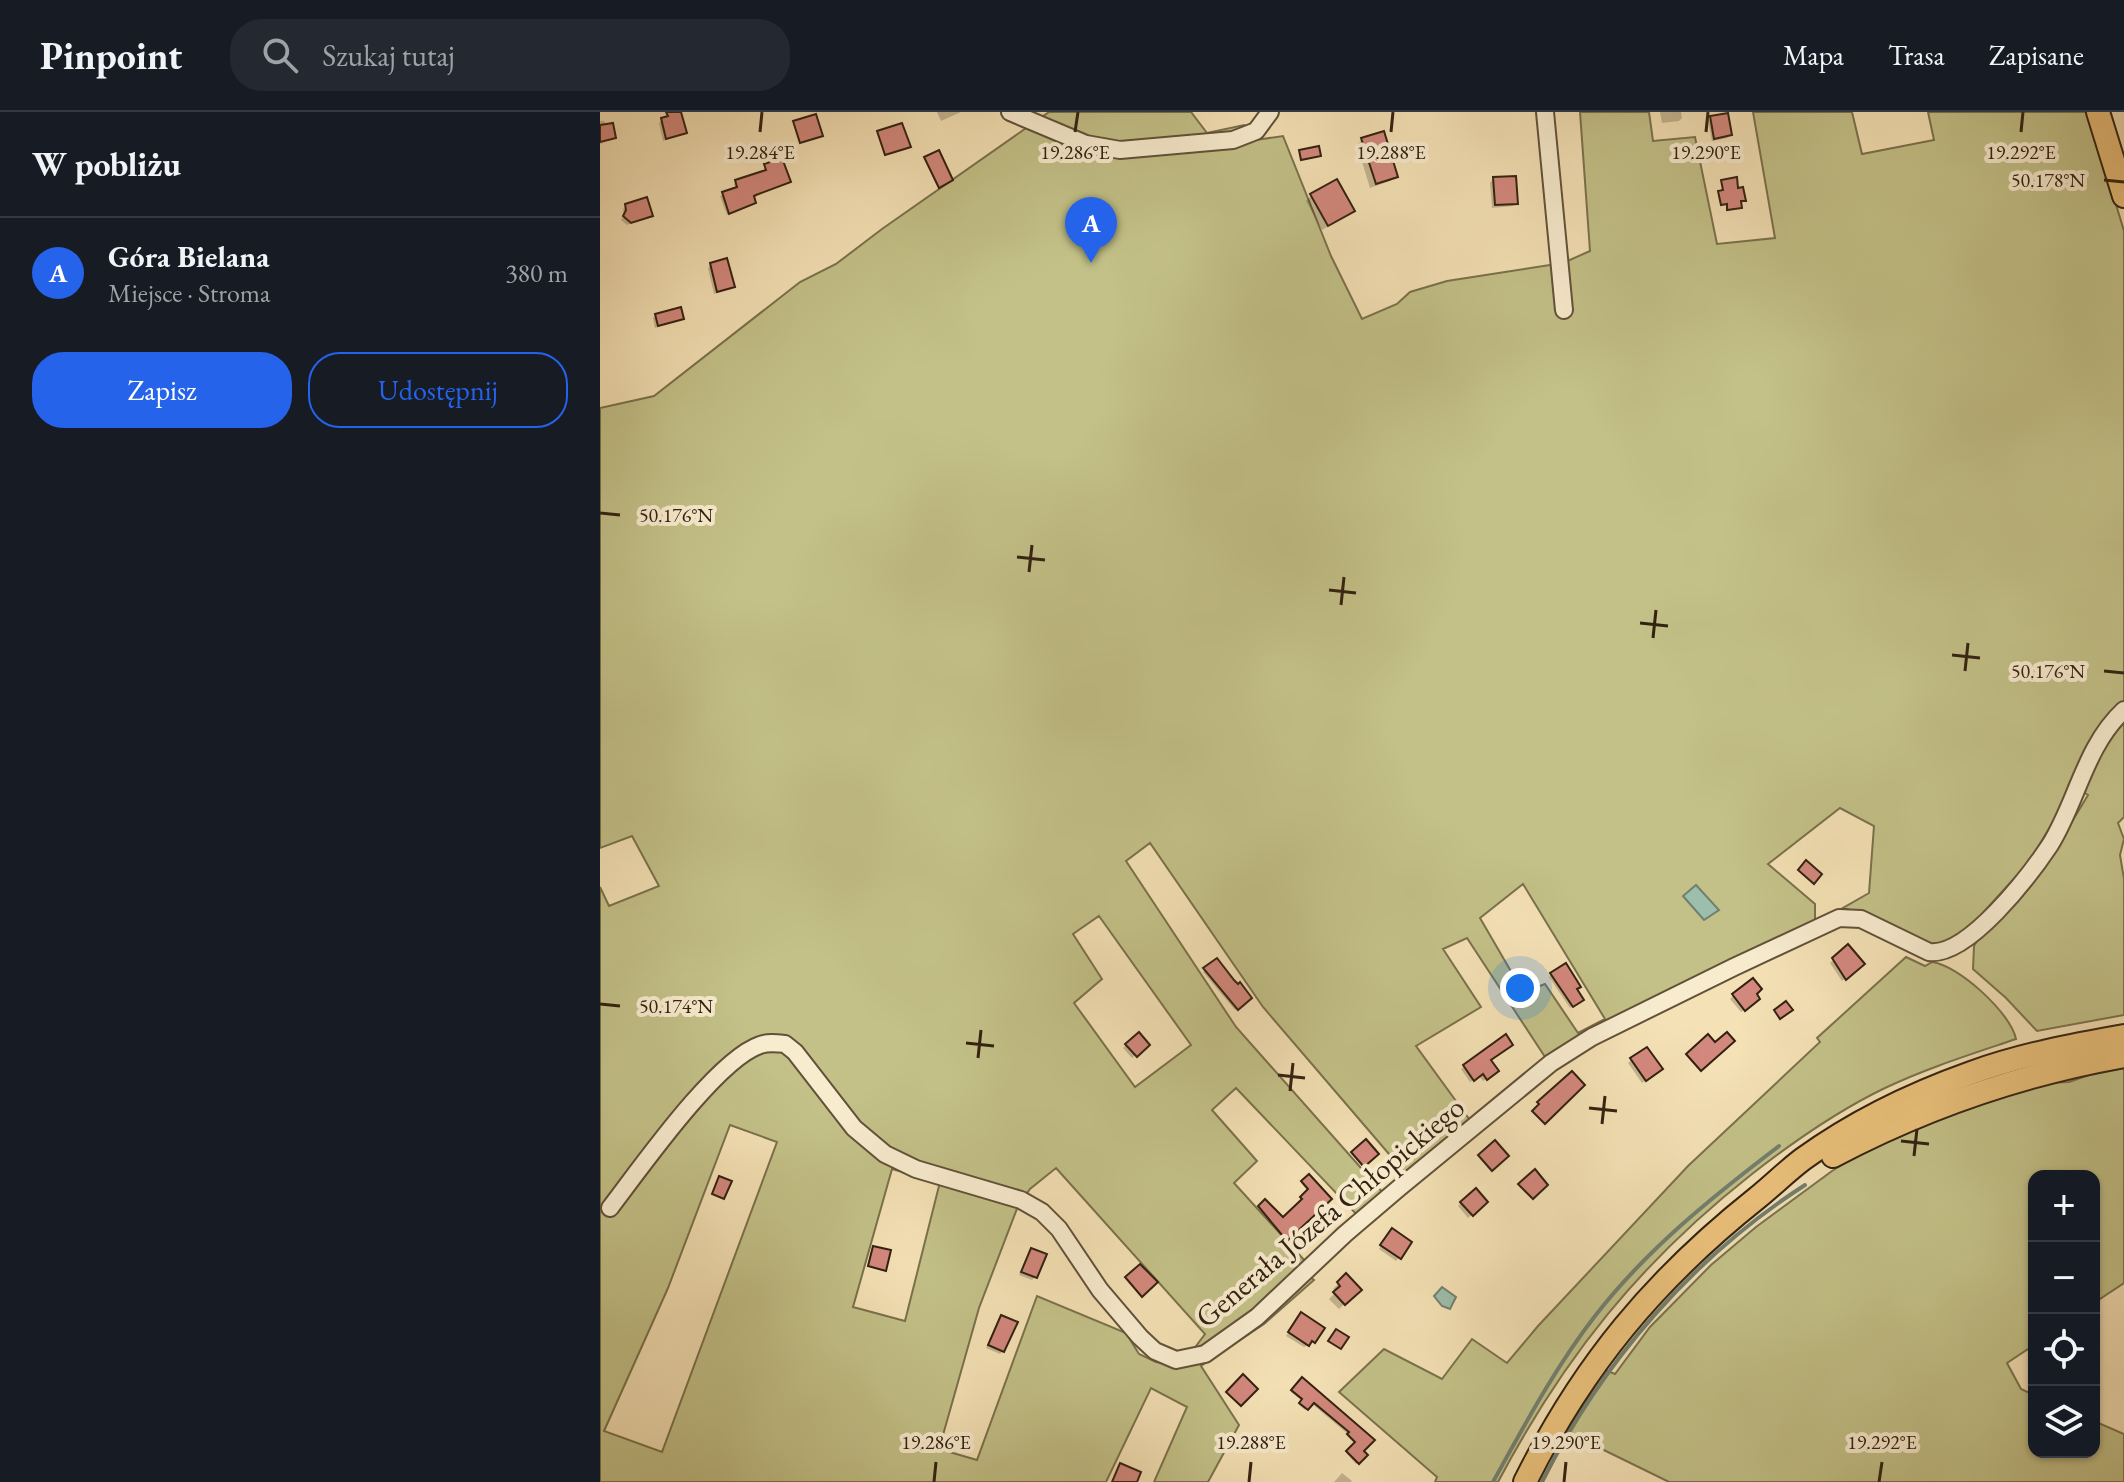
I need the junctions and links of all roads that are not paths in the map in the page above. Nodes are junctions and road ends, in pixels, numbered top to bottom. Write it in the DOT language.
graph roads {
  1 [pos="1010,112"];
  2 [pos="1270,112"];
  3 [pos="1545,112"];
  4 [pos="2098,112"];
  5 [pos="2124,196"];
  6 [pos="1564,310"];
  7 [pos="2124,710"];
  8 [pos="2124,1036"];
  9 [pos="2124,1056"];
  10 [pos="1765,1191"];
  11 [pos="610,1208"];
  12 [pos="1525,1482"];
  1 -- 2 [label="street"];
  3 -- 6 [label="street"];
  4 -- 5 [label="main road"];
  7 -- 11 [label="street, Generała Józefa Chłopickiego"];
  8 -- 10 [label="main road"];
  9 -- 10 [label="main road"];
  10 -- 12 [label="main road"];
}
